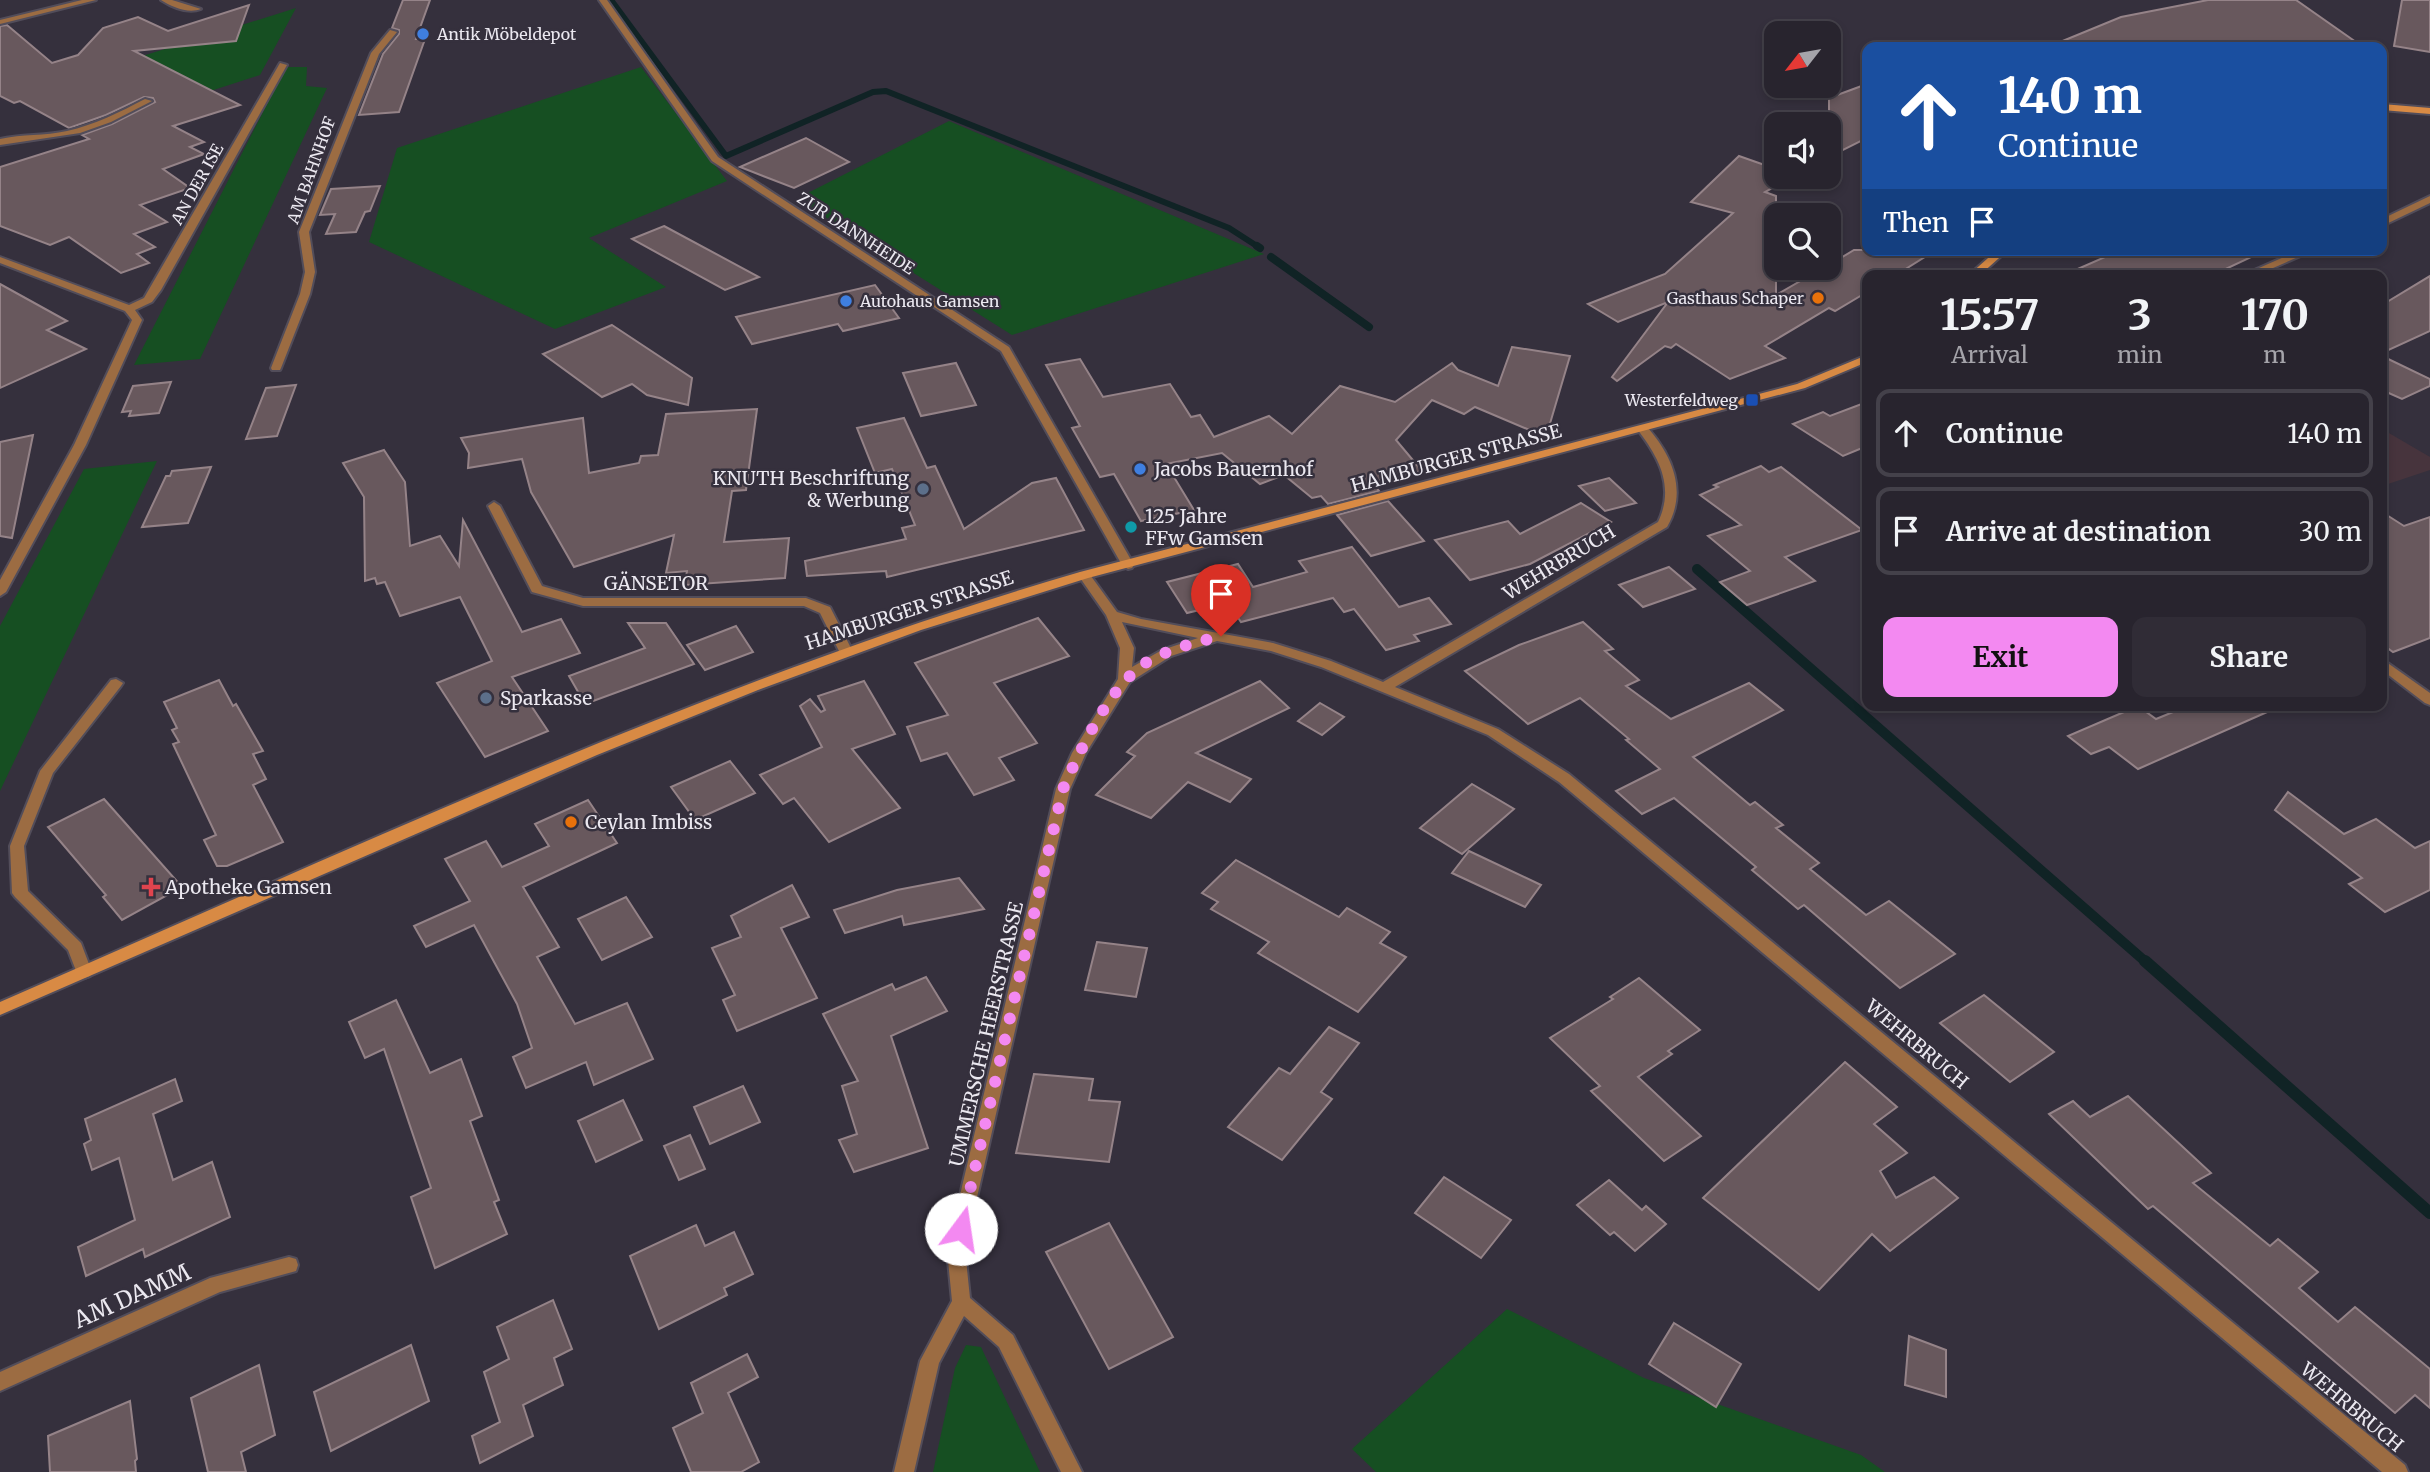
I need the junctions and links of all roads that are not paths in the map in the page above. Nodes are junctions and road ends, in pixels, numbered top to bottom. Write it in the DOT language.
graph roads {
  1 [pos="92,0"];
  2 [pos="165,0"];
  3 [pos="603,0"];
  4 [pos="197,9"];
  5 [pos="0,22"];
  6 [pos="393,32"];
  7 [pos="283,65"];
  8 [pos="148,101"];
  9 [pos="2387,107"];
  10 [pos="2430,111"];
  11 [pos="0,142"];
  12 [pos="2430,199"];
  13 [pos="2387,220"];
  14 [pos="1996,256"];
  15 [pos="2294,256"];
  16 [pos="2,262"];
  17 [pos="1980,270"];
  18 [pos="2260,270"];
  19 [pos="129,309"];
  20 [pos="1862,360"];
  21 [pos="276,368"];
  22 [pos="1643,429"];
  23 [pos="494,506"];
  24 [pos="1128,565"];
  25 [pos="1084,575"];
  26 [pos="0,592"];
  27 [pos="1112,615"];
  28 [pos="1221,636"];
  29 [pos="845,650"];
  30 [pos="2387,667"];
  31 [pos="1125,679"];
  32 [pos="116,683"];
  33 [pos="1384,687"];
  34 [pos="2430,700"];
  35 [pos="84,972"];
  36 [pos="0,1009"];
  37 [pos="289,1265"];
  38 [pos="961,1302"];
  39 [pos="0,1382"];
  40 [pos="904,1472"];
  41 [pos="1072,1472"];
  42 [pos="2398,1472"];
  1 -- 5 [label="street"];
  2 -- 4 [label="street"];
  3 -- 24 [label="street, ZUR DANNHEIDE"];
  6 -- 21 [label="street, AM BAHNHOF"];
  7 -- 19 [label="street, AN DER ISE"];
  8 -- 11 [label="street"];
  9 -- 10 [label="street"];
  12 -- 13 [label="street"];
  14 -- 17 [label="street"];
  15 -- 18 [label="street"];
  16 -- 19 [label="street"];
  19 -- 26 [label="street"];
  20 -- 22 [label="street, HAMBURGER STRASSE"];
  22 -- 24 [label="street, HAMBURGER STRASSE"];
  22 -- 33 [label="street, WEHRBRUCH"];
  23 -- 29 [label="street, GÄNSETOR"];
  24 -- 25 [label="street, HAMBURGER STRASSE"];
  25 -- 27 [label="street"];
  25 -- 29 [label="street, HAMBURGER STRASSE"];
  27 -- 28 [label="street, WEHRBRUCH"];
  27 -- 31 [label="street"];
  28 -- 31 [label="street"];
  28 -- 33 [label="street, WEHRBRUCH"];
  29 -- 35 [label="street, HAMBURGER STRASSE"];
  30 -- 34 [label="street"];
  31 -- 38 [label="street, UMMERSCHE HEERSTRASSE"];
  32 -- 35 [label="street"];
  33 -- 42 [label="street, WEHRBRUCH"];
  35 -- 36 [label="street, HAMBURGER STRASSE"];
  37 -- 39 [label="street, AM DAMM"];
  38 -- 40 [label="street"];
  38 -- 41 [label="street"];
}
